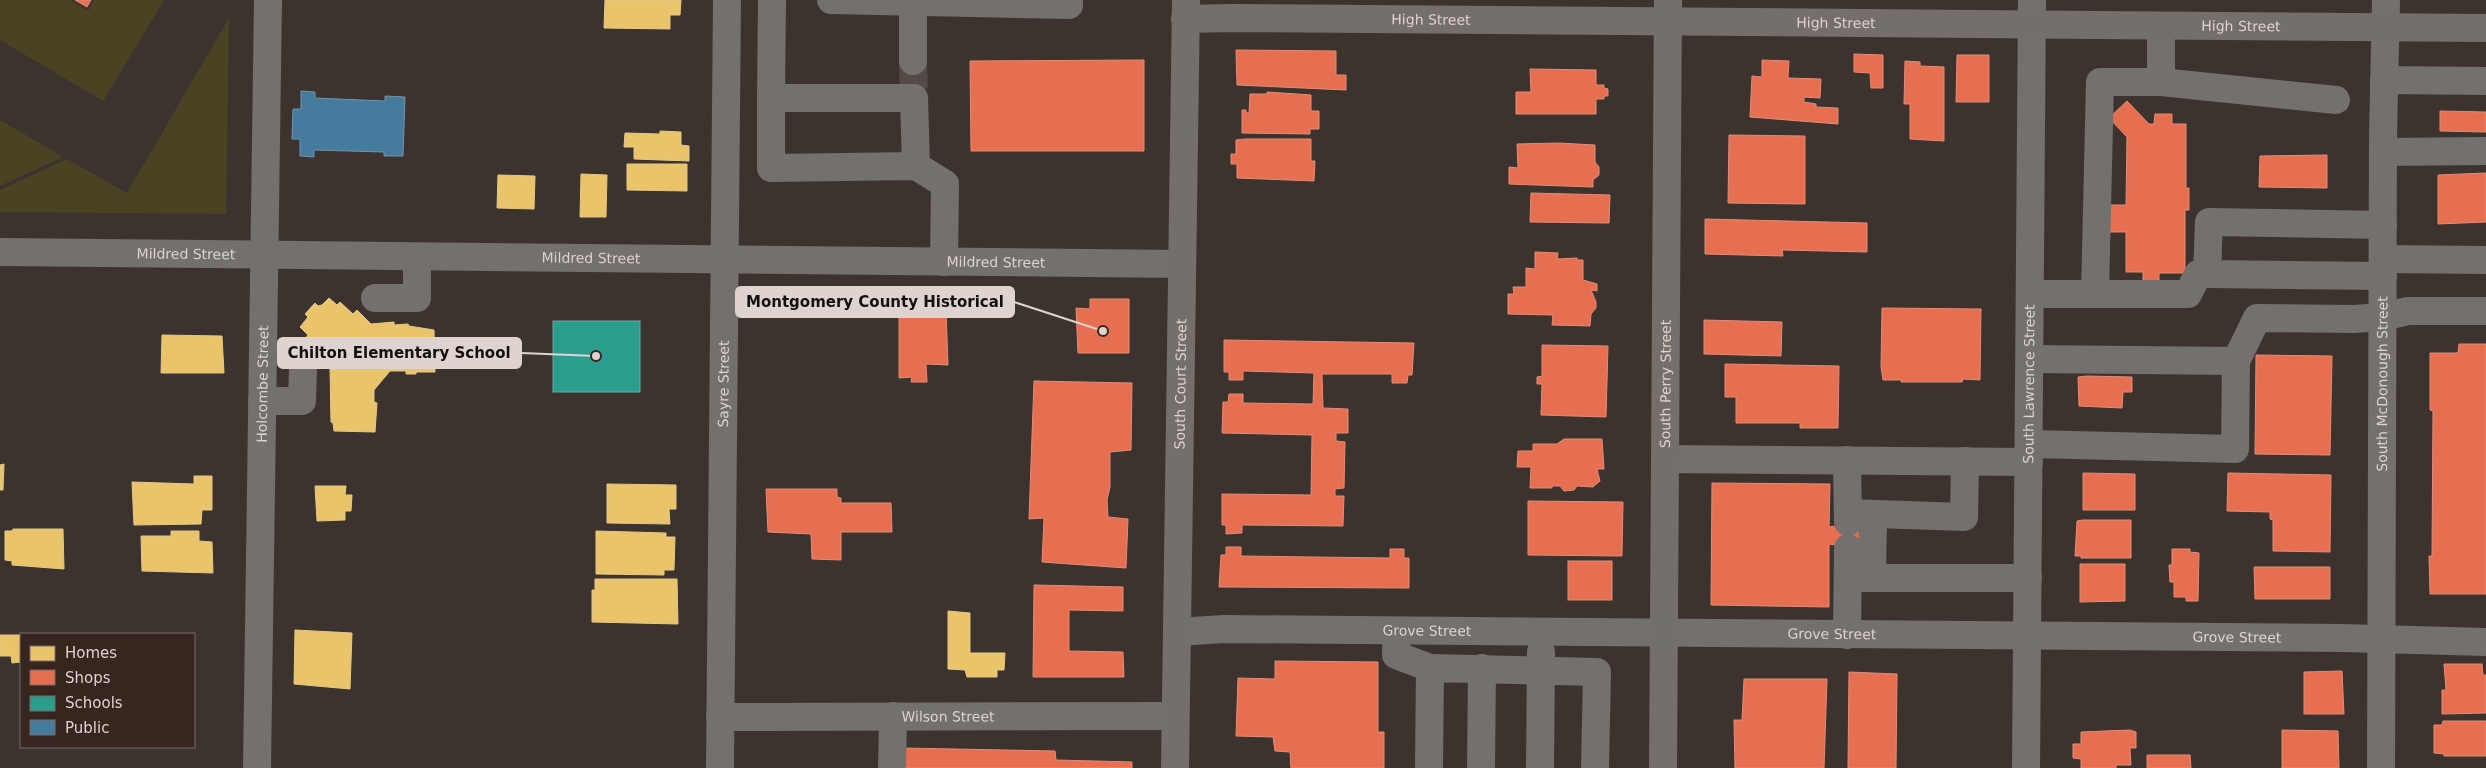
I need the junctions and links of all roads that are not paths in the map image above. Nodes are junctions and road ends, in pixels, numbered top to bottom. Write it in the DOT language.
graph roads {
  1 [pos="268,0"];
  2 [pos="727,0"];
  3 [pos="772,0"];
  4 [pos="831,0"];
  5 [pos="1069,0"];
  6 [pos="2386,0"];
  7 [pos="913,3"];
  8 [pos="1186,10"];
  9 [pos="1668,11"];
  10 [pos="2032,12"];
  11 [pos="2161,26"];
  12 [pos="2386,28"];
  13 [pos="2486,28"];
  14 [pos="913,61"];
  15 [pos="2384,80"];
  16 [pos="2486,81"];
  17 [pos="2161,82"];
  18 [pos="771,98"];
  19 [pos="2336,100"];
  20 [pos="2486,151"];
  21 [pos="2383,152"];
  22 [pos="916,166"];
  23 [pos="2383,225"];
  24 [pos="0,252"];
  25 [pos="264,255"];
  26 [pos="417,257"];
  27 [pos="726,260"];
  28 [pos="2486,260"];
  29 [pos="944,262"];
  30 [pos="1182,264"];
  31 [pos="2383,267"];
  32 [pos="2207,274"];
  33 [pos="2030,294"];
  34 [pos="2095,294"];
  35 [pos="375,298"];
  36 [pos="2486,311"];
  37 [pos="2382,317"];
  38 [pos="2030,359"];
  39 [pos="2236,361"];
  40 [pos="303,367"];
  41 [pos="262,401"];
  42 [pos="2029,453"];
  43 [pos="1665,459"];
  44 [pos="1847,460"];
  45 [pos="1965,461"];
  46 [pos="1854,524"];
  47 [pos="1860,578"];
  48 [pos="2028,578"];
  49 [pos="1397,631"];
  50 [pos="1176,632"];
  51 [pos="1541,633"];
  52 [pos="1663,634"];
  53 [pos="1847,635"];
  54 [pos="2027,637"];
  55 [pos="2381,640"];
  56 [pos="2486,642"];
  57 [pos="1430,668"];
  58 [pos="1482,668"];
  59 [pos="1541,669"];
  60 [pos="893,716"];
  61 [pos="1175,716"];
  62 [pos="720,717"];
  63 [pos="257,768"];
  64 [pos="720,768"];
  65 [pos="892,768"];
  66 [pos="1175,768"];
  67 [pos="1430,768"];
  68 [pos="1481,768"];
  69 [pos="1540,768"];
  70 [pos="1595,768"];
  71 [pos="1663,768"];
  72 [pos="2026,768"];
  73 [pos="2381,768"];
  1 -- 25 [label="street, Holcombe Street"];
  2 -- 27 [label="street, Sayre Street"];
  3 -- 18 [label="street"];
  4 -- 7 [label="street"];
  5 -- 7 [label="street"];
  6 -- 12 [label="street, South McDonough Street"];
  7 -- 14 [label="street"];
  8 -- 9 [label="main road, High Street"];
  8 -- 30 [label="main road, South Court Street"];
  9 -- 10 [label="main road, High Street"];
  9 -- 43 [label="main road, South Perry Street"];
  10 -- 11 [label="main road, High Street"];
  10 -- 33 [label="street, South Lawrence Street"];
  11 -- 12 [label="main road, High Street"];
  11 -- 17 [label="street"];
  12 -- 13 [label="main road, High Street"];
  12 -- 15 [label="street, South McDonough Street"];
  15 -- 16 [label="street"];
  15 -- 21 [label="street, South McDonough Street"];
  17 -- 19 [label="street"];
  17 -- 34 [label="street"];
  18 -- 22 [label="street"];
  18 -- 22 [label="street"];
  20 -- 21 [label="street"];
  21 -- 23 [label="street, South McDonough Street"];
  22 -- 29 [label="street"];
  23 -- 31 [label="street, South McDonough Street"];
  23 -- 32 [label="street"];
  24 -- 25 [label="street, Mildred Street"];
  25 -- 26 [label="street, Mildred Street"];
  25 -- 41 [label="street, Holcombe Street"];
  26 -- 27 [label="street, Mildred Street"];
  26 -- 35 [label="street"];
  27 -- 29 [label="street, Mildred Street"];
  27 -- 62 [label="street, Sayre Street"];
  28 -- 31 [label="street"];
  29 -- 30 [label="street, Mildred Street"];
  30 -- 50 [label="main road, South Court Street"];
  31 -- 32 [label="street"];
  31 -- 37 [label="street, South McDonough Street"];
  32 -- 34 [label="street"];
  33 -- 34 [label="street"];
  33 -- 38 [label="street, South Lawrence Street"];
  36 -- 37 [label="street"];
  37 -- 39 [label="street"];
  37 -- 55 [label="street, South McDonough Street"];
  38 -- 39 [label="street"];
  38 -- 42 [label="street, South Lawrence Street"];
  39 -- 42 [label="street"];
  40 -- 41 [label="street"];
  41 -- 63 [label="street, Holcombe Street"];
  42 -- 45 [label="street"];
  42 -- 48 [label="street, South Lawrence Street"];
  43 -- 44 [label="street"];
  43 -- 52 [label="main road, South Perry Street"];
  44 -- 45 [label="street"];
  44 -- 46 [label="street"];
  45 -- 46 [label="street"];
  46 -- 47 [label="street"];
  46 -- 47 [label="street"];
  47 -- 48 [label="street"];
  47 -- 53 [label="street"];
  48 -- 54 [label="street, South Lawrence Street"];
  49 -- 50 [label="street, Grove Street"];
  49 -- 51 [label="street, Grove Street"];
  49 -- 57 [label="street"];
  50 -- 61 [label="main road, South Court Street"];
  51 -- 52 [label="street, Grove Street"];
  51 -- 59 [label="street"];
  52 -- 53 [label="street, Grove Street"];
  52 -- 71 [label="main road, South Perry Street"];
  53 -- 54 [label="street, Grove Street"];
  54 -- 55 [label="street, Grove Street"];
  54 -- 72 [label="street, South Lawrence Street"];
  55 -- 56 [label="street, Grove Street"];
  55 -- 73 [label="street, South McDonough Street"];
  57 -- 58 [label="street"];
  57 -- 67 [label="street"];
  58 -- 59 [label="street"];
  58 -- 68 [label="street"];
  59 -- 69 [label="street"];
  59 -- 70 [label="street"];
  60 -- 61 [label="street, Wilson Street"];
  60 -- 62 [label="street, Wilson Street"];
  60 -- 65 [label="street"];
  61 -- 66 [label="main road, South Court Street"];
  62 -- 64 [label="street, Sayre Street"];
}
